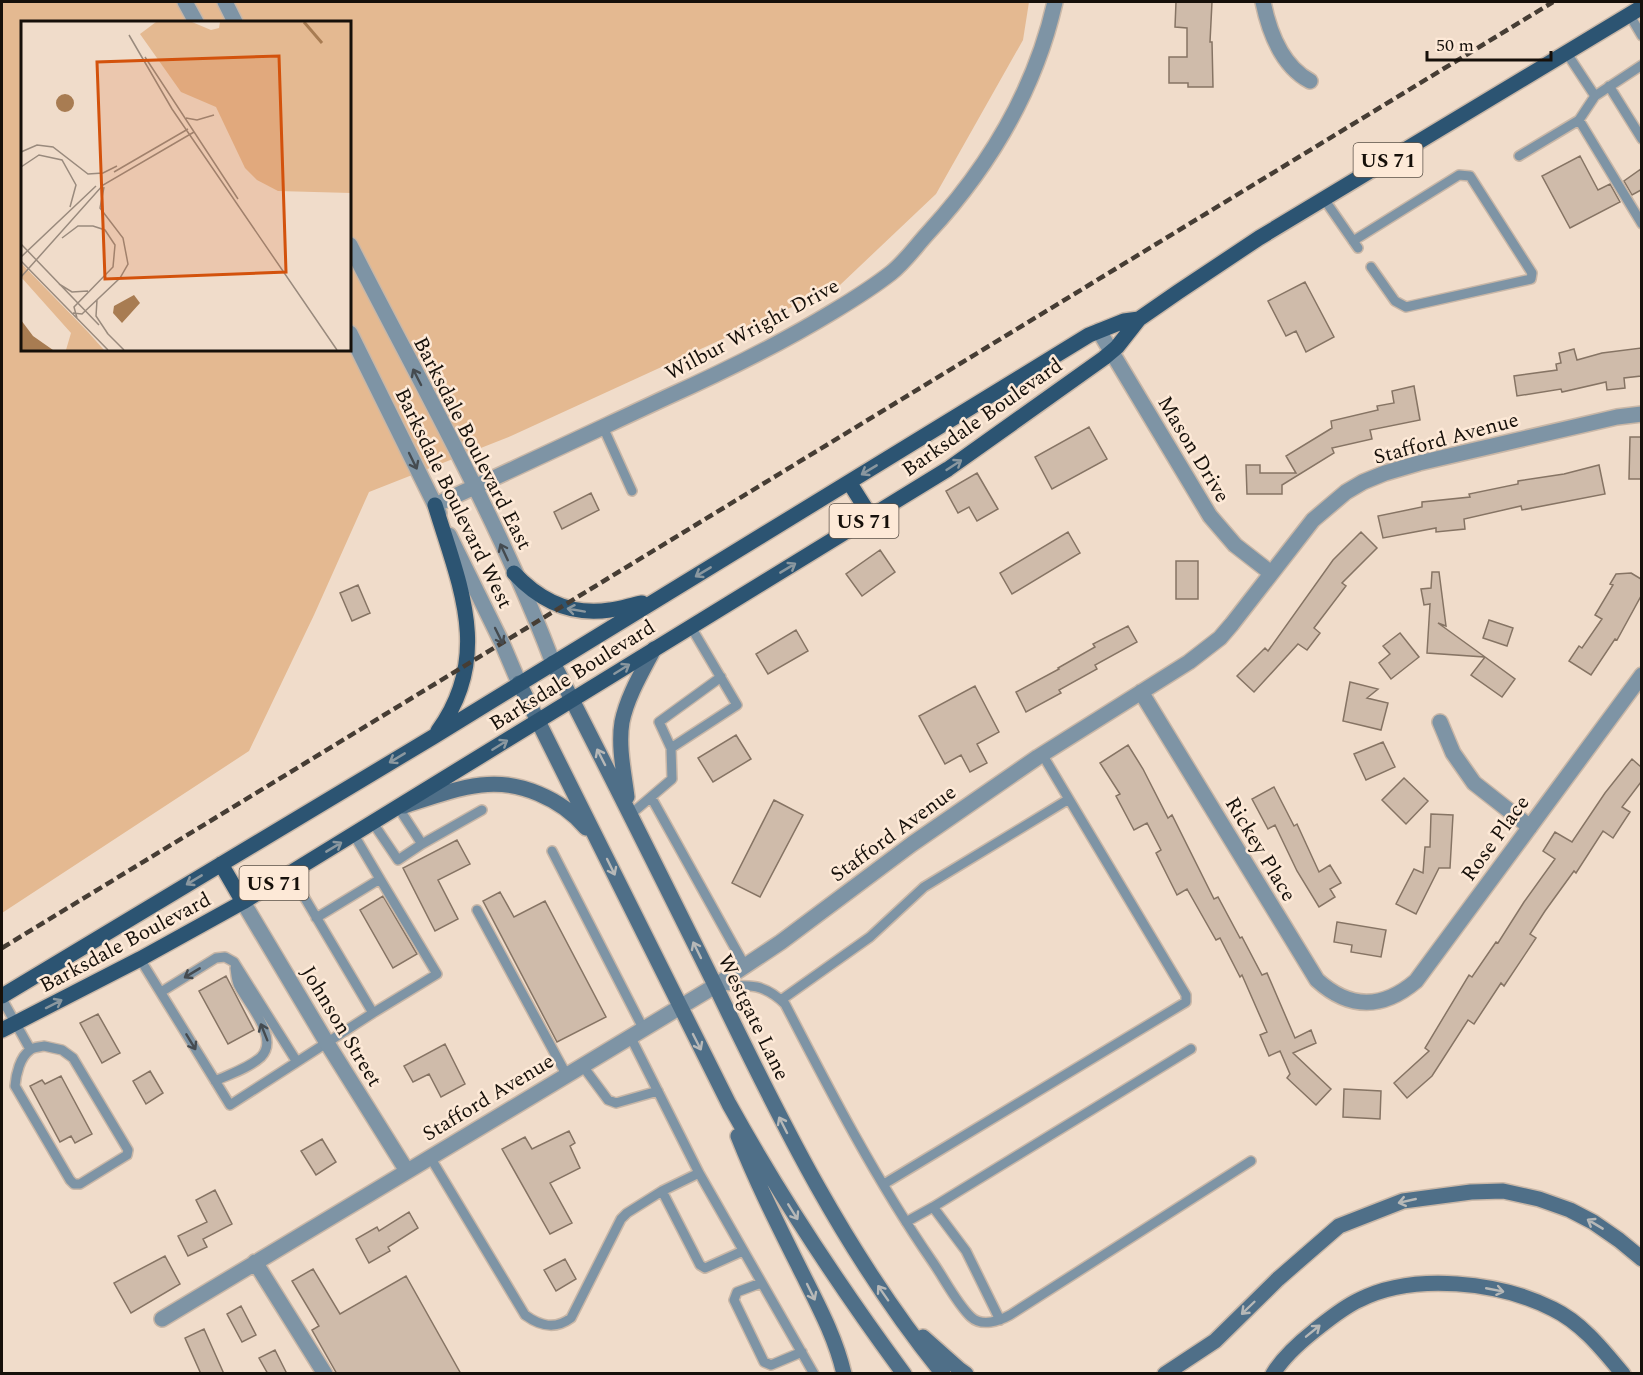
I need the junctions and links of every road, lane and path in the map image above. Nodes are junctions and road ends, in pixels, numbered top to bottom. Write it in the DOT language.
graph roads {
  1 [pos="185,2"];
  2 [pos="225,2"];
  3 [pos="1055,2"];
  4 [pos="1263,2"];
  5 [pos="1635,10"];
  6 [pos="195,21"];
  7 [pos="234,21"];
  8 [pos="1641,36"];
  9 [pos="1566,52"];
  10 [pos="1641,65"];
  11 [pos="1310,81"];
  12 [pos="1609,87"];
  13 [pos="1595,96"];
  14 [pos="1579,120"];
  15 [pos="1641,139"];
  16 [pos="1519,156"];
  17 [pos="1324,199"];
  18 [pos="1641,224"];
  19 [pos="351,247"];
  20 [pos="1371,267"];
  21 [pos="1139,319"];
  22 [pos="1098,331"];
  23 [pos="351,335"];
  24 [pos="1112,352"];
  25 [pos="1641,414"];
  26 [pos="603,428"];
  27 [pos="849,482"];
  28 [pos="474,487"];
  29 [pos="632,491"];
  30 [pos="435,505"];
  31 [pos="871,517"];
  32 [pos="514,573"];
  33 [pos="1271,573"];
  34 [pos="654,602"];
  35 [pos="691,627"];
  36 [pos="654,650"];
  37 [pos="553,663"];
  38 [pos="1641,675"];
  39 [pos="721,677"];
  40 [pos="519,683"];
  41 [pos="1141,692"];
  42 [pos="572,700"];
  43 [pos="538,721"];
  44 [pos="1440,722"];
  45 [pos="433,737"];
  46 [pos="671,748"];
  47 [pos="1042,754"];
  48 [pos="651,797"];
  49 [pos="1069,799"];
  50 [pos="398,807"];
  51 [pos="482,810"];
  52 [pos="630,812"];
  53 [pos="373,823"];
  54 [pos="1530,827"];
  55 [pos="354,835"];
  56 [pos="598,842"];
  57 [pos="422,844"];
  58 [pos="552,851"];
  59 [pos="221,864"];
  60 [pos="290,873"];
  61 [pos="380,879"];
  62 [pos="243,902"];
  63 [pos="477,910"];
  64 [pos="316,918"];
  65 [pos="140,959"];
  66 [pos="234,962"];
  67 [pos="745,966"];
  68 [pos="715,986"];
  69 [pos="161,992"];
  70 [pos="2,998"];
  71 [pos="781,1000"];
  72 [pos="1365,1002"];
  73 [pos="680,1007"];
  74 [pos="373,1013"];
  75 [pos="16,1023"];
  76 [pos="644,1028"];
  77 [pos="2,1030"];
  78 [pos="630,1036"];
  79 [pos="327,1043"];
  80 [pos="30,1049"];
  81 [pos="1191,1049"];
  82 [pos="297,1062"];
  83 [pos="582,1065"];
  84 [pos="566,1074"];
  85 [pos="215,1081"];
  86 [pos="658,1091"];
  87 [pos="729,1104"];
  88 [pos="430,1157"];
  89 [pos="1251,1161"];
  90 [pos="407,1171"];
  91 [pos="699,1173"];
  92 [pos="884,1185"];
  93 [pos="662,1191"];
  94 [pos="933,1207"];
  95 [pos="906,1222"];
  96 [pos="743,1251"];
  97 [pos="1641,1259"];
  98 [pos="255,1262"];
  99 [pos="761,1283"];
  100 [pos="898,1315"];
  101 [pos="162,1319"];
  102 [pos="1000,1320"];
  103 [pos="802,1352"];
  104 [pos="814,1373"];
  105 [pos="325,1374"];
  106 [pos="844,1374"];
  107 [pos="904,1374"];
  108 [pos="943,1374"];
  109 [pos="966,1374"];
  110 [pos="1165,1374"];
  111 [pos="1273,1374"];
  112 [pos="1623,1374"];
  1 -- 6 [label="street"];
  2 -- 7 [label="street"];
  3 -- 26 [label="street, Wilbur Wright Drive"];
  4 -- 11 [label="street"];
  5 -- 8 [label="lane"];
  5 -- 9 [label="main road, Barksdale Boulevard / US 71"];
  9 -- 13 [label="lane"];
  9 -- 17 [label="main road, Barksdale Boulevard / US 71"];
  10 -- 12 [label="lane"];
  12 -- 13 [label="lane"];
  12 -- 15 [label="lane"];
  13 -- 14 [label="lane"];
  14 -- 16 [label="lane"];
  14 -- 18 [label="lane"];
  17 -- 20 [label="lane"];
  17 -- 21 [label="main road, Barksdale Boulevard / US 71"];
  28 -- 19 [label="street, Barksdale Boulevard East, one-way"];
  21 -- 22 [label="main road, Barksdale Boulevard / US 71"];
  21 -- 24 [label="main road, Barksdale Boulevard / US 71"];
  22 -- 24 [label="street, Mason Drive"];
  22 -- 27 [label="main road, Barksdale Boulevard / US 71, one-way"];
  23 -- 30 [label="street, Barksdale Boulevard West, one-way"];
  31 -- 24 [label="main road, Barksdale Boulevard / US 71, one-way"];
  24 -- 33 [label="street, Mason Drive"];
  25 -- 33 [label="street, Stafford Avenue"];
  26 -- 28 [label="street, Wilbur Wright Drive"];
  26 -- 29 [label="lane"];
  27 -- 31 [label="main road"];
  27 -- 34 [label="main road, Barksdale Boulevard / US 71, one-way"];
  28 -- 30 [label="street, Wilbur Wright Drive"];
  32 -- 28 [label="street, Barksdale Boulevard East, one-way"];
  30 -- 40 [label="street, Barksdale Boulevard West, one-way"];
  30 -- 45 [label="main road"];
  35 -- 31 [label="main road, Barksdale Boulevard / US 71, one-way"];
  34 -- 32 [label="main road, one-way"];
  32 -- 37 [label="street, Barksdale Boulevard East"];
  33 -- 41 [label="street, Stafford Avenue"];
  34 -- 37 [label="main road, Barksdale Boulevard / US 71"];
  35 -- 36 [label="main road, Barksdale Boulevard / US 71"];
  35 -- 39 [label="lane"];
  42 -- 36 [label="main road, Barksdale Boulevard / US 71, one-way"];
  36 -- 52 [label="main road"];
  37 -- 40 [label="main road, Barksdale Boulevard / US 71"];
  37 -- 42 [label="main road, Westgate Lane"];
  38 -- 54 [label="street, Rose Place"];
  39 -- 46 [label="lane"];
  39 -- 46 [label="lane"];
  40 -- 43 [label="main road"];
  40 -- 45 [label="main road, Barksdale Boulevard / US 71"];
  41 -- 47 [label="street, Stafford Avenue"];
  41 -- 72 [label="street, Rickey Place"];
  42 -- 43 [label="main road, Barksdale Boulevard / US 71"];
  52 -- 42 [label="main road, Westgate Lane, one-way"];
  50 -- 43 [label="main road, Barksdale Boulevard / US 71, one-way"];
  43 -- 56 [label="main road"];
  44 -- 54 [label="street"];
  45 -- 59 [label="main road, Barksdale Boulevard / US 71, one-way"];
  46 -- 48 [label="lane"];
  47 -- 49 [label="lane"];
  47 -- 67 [label="street, Stafford Avenue"];
  48 -- 52 [label="lane"];
  48 -- 67 [label="lane"];
  49 -- 71 [label="lane"];
  49 -- 92 [label="lane"];
  50 -- 53 [label="main road, Barksdale Boulevard / US 71"];
  50 -- 56 [label="main road"];
  50 -- 57 [label="lane"];
  51 -- 57 [label="lane"];
  68 -- 52 [label="main road, Westgate Lane, one-way"];
  53 -- 55 [label="main road, Barksdale Boulevard / US 71"];
  53 -- 57 [label="lane"];
  54 -- 72 [label="street, Rose Place"];
  60 -- 55 [label="main road, Barksdale Boulevard / US 71, one-way"];
  55 -- 61 [label="lane"];
  56 -- 73 [label="main road, one-way"];
  58 -- 76 [label="lane"];
  59 -- 62 [label="main road"];
  59 -- 70 [label="main road, Barksdale Boulevard / US 71, one-way"];
  60 -- 62 [label="main road, Barksdale Boulevard / US 71"];
  60 -- 64 [label="lane"];
  61 -- 64 [label="lane"];
  61 -- 74 [label="lane"];
  62 -- 65 [label="main road, Barksdale Boulevard / US 71"];
  62 -- 79 [label="street, Johnson Street"];
  63 -- 84 [label="lane"];
  64 -- 74 [label="lane"];
  65 -- 69 [label="lane"];
  75 -- 65 [label="main road, Barksdale Boulevard / US 71, one-way"];
  66 -- 69 [label="lane, one-way"];
  66 -- 82 [label="lane"];
  85 -- 66 [label="lane, one-way"];
  67 -- 68 [label="street, Stafford Avenue"];
  68 -- 71 [label="lane"];
  68 -- 73 [label="street, Stafford Avenue"];
  100 -- 68 [label="main road, Westgate Lane, one-way"];
  69 -- 85 [label="lane, one-way"];
  70 -- 75 [label="lane"];
  71 -- 92 [label="lane"];
  73 -- 76 [label="street, Stafford Avenue"];
  73 -- 87 [label="main road, one-way"];
  74 -- 79 [label="lane"];
  75 -- 77 [label="main road, Barksdale Boulevard / US 71"];
  75 -- 80 [label="lane"];
  76 -- 78 [label="street, Stafford Avenue"];
  78 -- 83 [label="street, Stafford Avenue"];
  78 -- 86 [label="lane"];
  79 -- 82 [label="lane"];
  79 -- 90 [label="street, Johnson Street"];
  80 -- 80 [label="lane"];
  81 -- 94 [label="lane"];
  82 -- 85 [label="lane"];
  83 -- 84 [label="street, Stafford Avenue"];
  83 -- 86 [label="lane"];
  84 -- 88 [label="street, Stafford Avenue"];
  86 -- 91 [label="lane"];
  87 -- 106 [label="main road, one-way"];
  87 -- 107 [label="main road, one-way"];
  88 -- 90 [label="street, Stafford Avenue"];
  88 -- 93 [label="lane"];
  89 -- 102 [label="lane"];
  90 -- 98 [label="street, Stafford Avenue"];
  91 -- 93 [label="lane"];
  91 -- 96 [label="lane"];
  92 -- 95 [label="lane"];
  93 -- 96 [label="lane"];
  94 -- 95 [label="lane"];
  94 -- 102 [label="lane"];
  95 -- 102 [label="lane"];
  96 -- 99 [label="lane"];
  97 -- 110 [label="main road, one-way"];
  98 -- 101 [label="street, Stafford Avenue"];
  98 -- 105 [label="street"];
  99 -- 103 [label="lane"];
  99 -- 103 [label="lane"];
  100 -- 108 [label="main road, Westgate Lane"];
  100 -- 109 [label="main road"];
  103 -- 104 [label="lane"];
  111 -- 112 [label="main road, one-way"];
}
